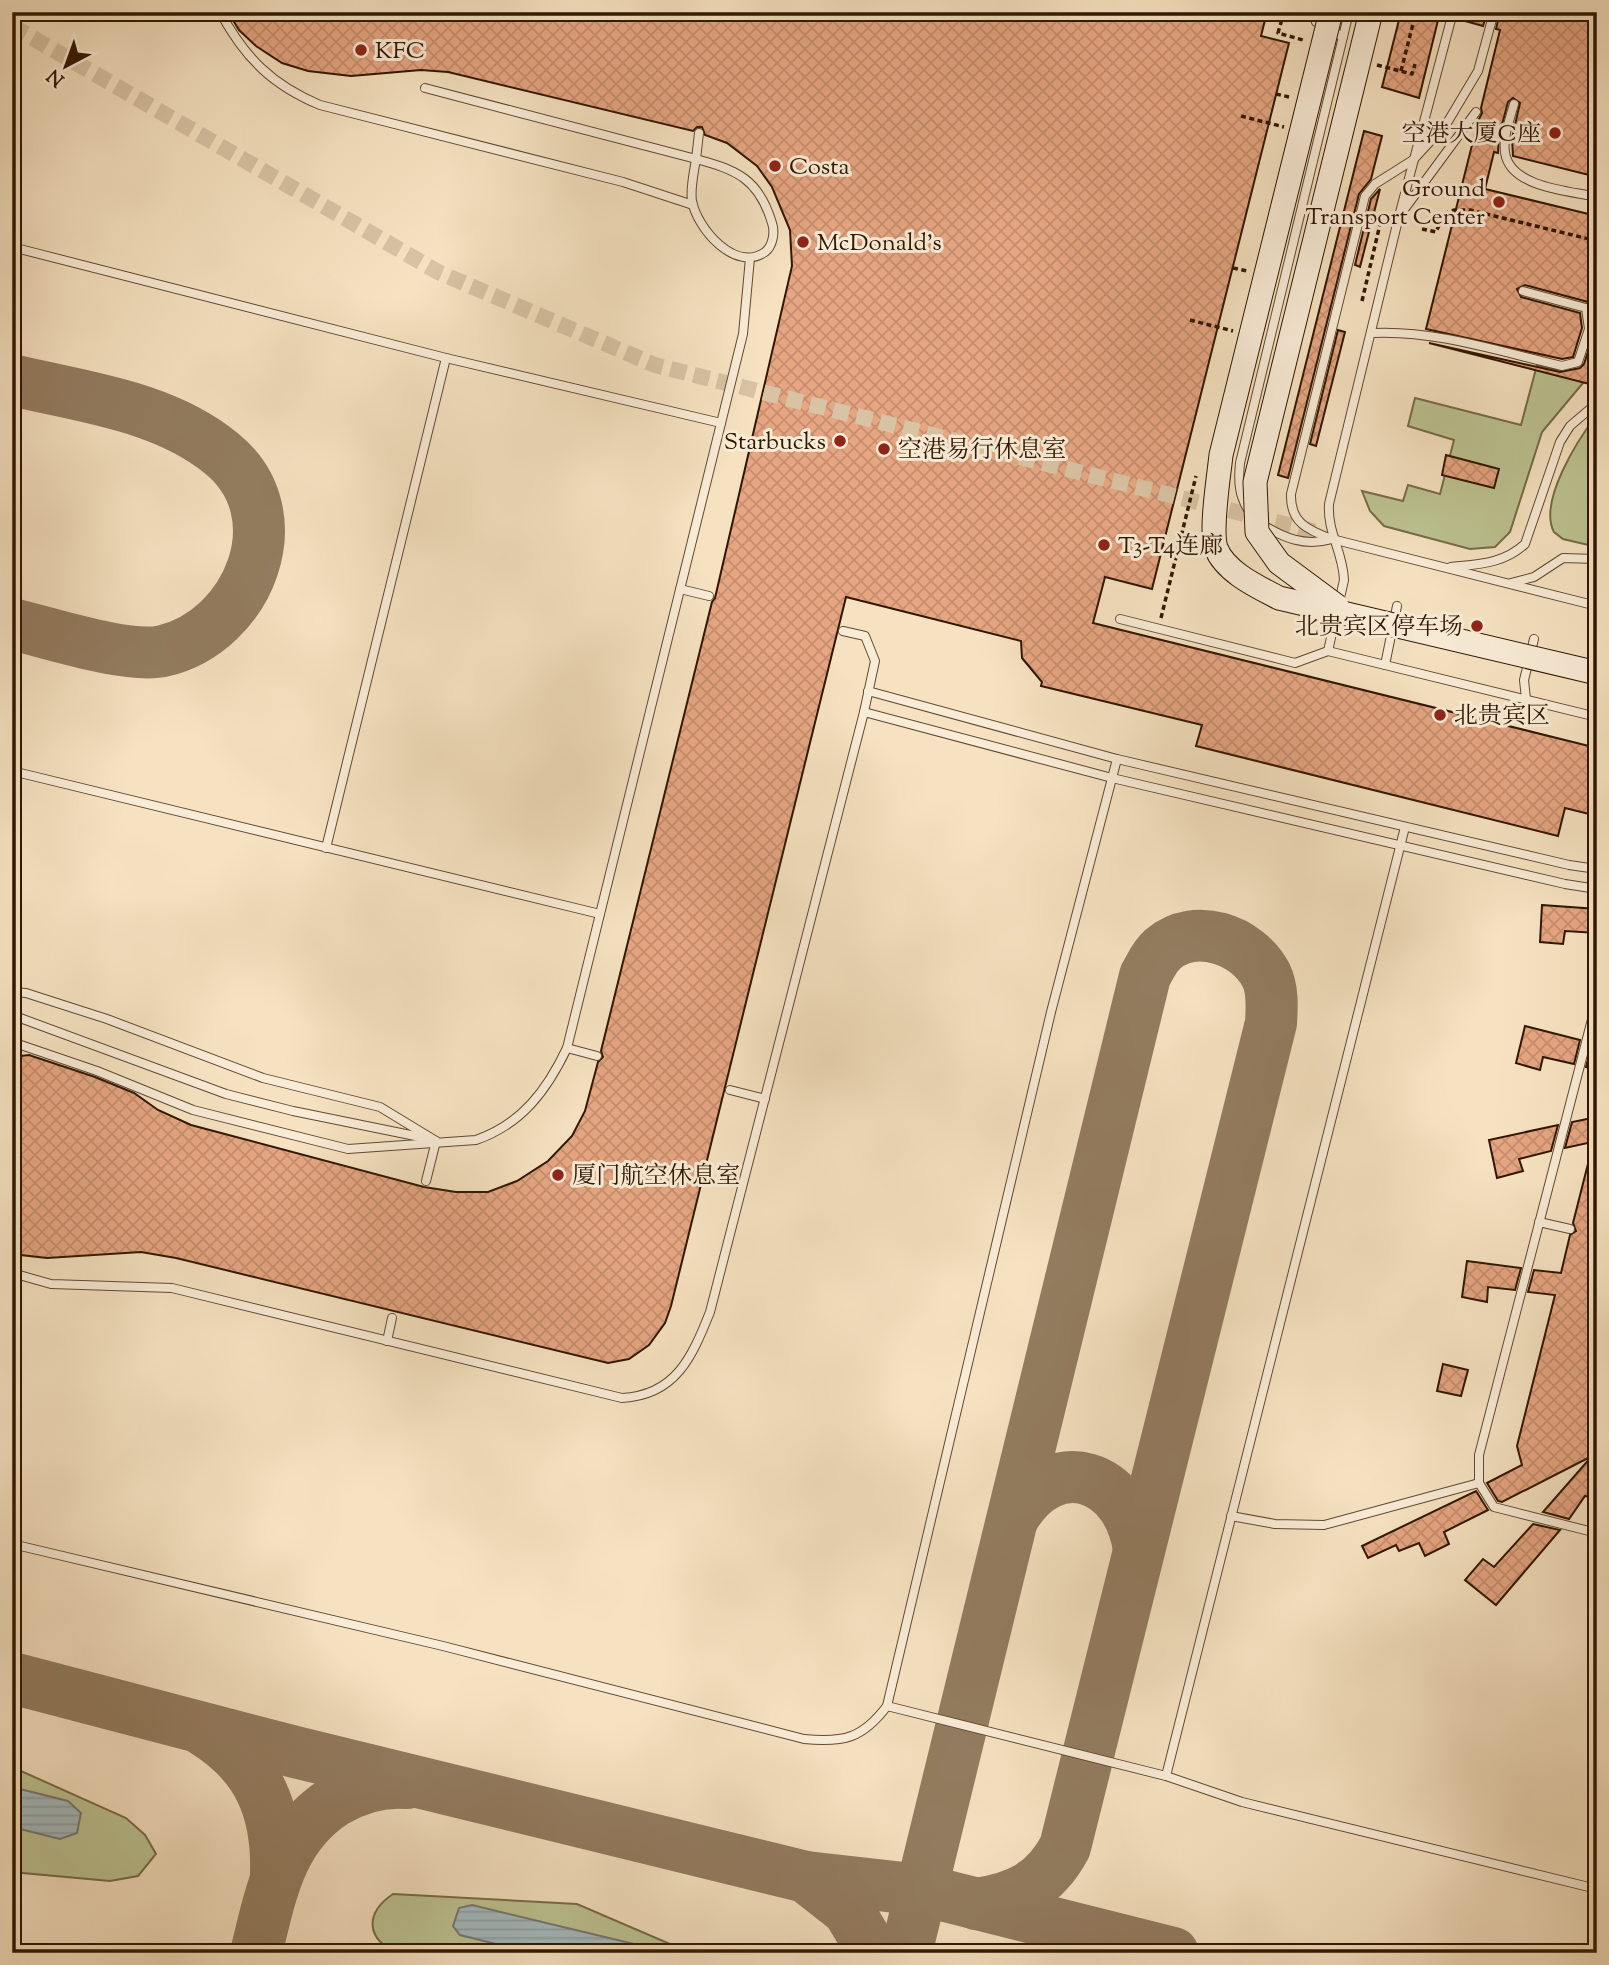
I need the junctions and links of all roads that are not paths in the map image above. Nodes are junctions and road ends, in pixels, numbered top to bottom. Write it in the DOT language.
graph roads {
  1 [pos="220,12"];
  2 [pos="1313,12"];
  3 [pos="1331,12"];
  4 [pos="1349,12"];
  5 [pos="1371,12"];
  6 [pos="1453,12"];
  7 [pos="1494,12"];
  8 [pos="1343,37"];
  9 [pos="425,88"];
  10 [pos="1514,104"];
  11 [pos="1476,111"];
  12 [pos="699,133"];
  13 [pos="696,159"];
  14 [pos="1413,160"];
  15 [pos="1597,197"];
  16 [pos="693,205"];
  17 [pos="1399,216"];
  18 [pos="12,247"];
  19 [pos="750,258"];
  20 [pos="1523,291"];
  21 [pos="1373,333"];
  22 [pos="446,358"];
  23 [pos="1597,403"];
  24 [pos="721,423"];
  25 [pos="1332,539"];
  26 [pos="1597,559"];
  27 [pos="1444,568"];
  28 [pos="1508,583"];
  29 [pos="680,589"];
  30 [pos="709,596"];
  31 [pos="1397,606"];
  32 [pos="1597,606"];
  33 [pos="1348,614"];
  34 [pos="1120,620"];
  35 [pos="843,631"];
  36 [pos="1534,639"];
  37 [pos="1328,651"];
  38 [pos="1385,665"];
  39 [pos="1597,673"];
  40 [pos="868,691"];
  41 [pos="1526,699"];
  42 [pos="864,712"];
  43 [pos="1597,717"];
  44 [pos="1116,759"];
  45 [pos="12,771"];
  46 [pos="1112,778"];
  47 [pos="1405,827"];
  48 [pos="1400,846"];
  49 [pos="326,848"];
  50 [pos="1597,869"];
  51 [pos="1597,889"];
  52 [pos="600,914"];
  53 [pos="12,992"];
  54 [pos="1597,1000"];
  55 [pos="12,1015"];
  56 [pos="12,1042"];
  57 [pos="567,1048"];
  58 [pos="597,1056"];
  59 [pos="730,1090"];
  60 [pos="765,1099"];
  61 [pos="436,1141"];
  62 [pos="426,1181"];
  63 [pos="1539,1222"];
  64 [pos="1570,1229"];
  65 [pos="12,1273"];
  66 [pos="392,1318"];
  67 [pos="387,1341"];
  68 [pos="1479,1483"];
  69 [pos="1231,1516"];
  70 [pos="1597,1533"];
  71 [pos="12,1544"];
  72 [pos="887,1706"];
  73 [pos="1166,1776"];
  74 [pos="1597,1889"];
  1 -- 16 [label="lane"];
  2 -- 8 [label="lane"];
  3 -- 33 [label="main road, bridge"];
  4 -- 8 [label="lane"];
  5 -- 33 [label="main road, bridge"];
  6 -- 14 [label="lane"];
  7 -- 14 [label="lane"];
  8 -- 25 [label="lane"];
  9 -- 13 [label="lane"];
  10 -- 15 [label="lane"];
  11 -- 17 [label="lane"];
  12 -- 13 [label="lane"];
  13 -- 16 [label="lane"];
  13 -- 19 [label="lane"];
  14 -- 17 [label="lane"];
  14 -- 25 [label="lane"];
  16 -- 19 [label="lane"];
  17 -- 21 [label="lane"];
  18 -- 22 [label="lane"];
  19 -- 24 [label="lane"];
  20 -- 21 [label="lane"];
  21 -- 25 [label="lane"];
  22 -- 24 [label="lane"];
  22 -- 49 [label="lane"];
  23 -- 27 [label="lane"];
  24 -- 29 [label="lane"];
  25 -- 27 [label="lane"];
  25 -- 37 [label="lane"];
  26 -- 28 [label="lane"];
  27 -- 28 [label="lane"];
  28 -- 32 [label="lane"];
  29 -- 30 [label="lane"];
  29 -- 52 [label="lane"];
  31 -- 38 [label="lane"];
  33 -- 39 [label="main road, bridge"];
  34 -- 37 [label="lane"];
  35 -- 40 [label="lane"];
  36 -- 41 [label="lane"];
  37 -- 38 [label="lane"];
  38 -- 41 [label="lane"];
  40 -- 42 [label="lane"];
  40 -- 44 [label="lane"];
  41 -- 43 [label="lane"];
  42 -- 46 [label="lane"];
  42 -- 60 [label="lane"];
  44 -- 46 [label="lane"];
  44 -- 47 [label="lane"];
  45 -- 49 [label="lane"];
  46 -- 48 [label="lane"];
  46 -- 72 [label="lane"];
  47 -- 48 [label="lane"];
  47 -- 50 [label="lane"];
  48 -- 51 [label="lane"];
  48 -- 69 [label="lane"];
  49 -- 52 [label="lane"];
  52 -- 57 [label="lane"];
  53 -- 61 [label="lane"];
  54 -- 63 [label="lane"];
  55 -- 61 [label="lane"];
  56 -- 61 [label="lane"];
  57 -- 58 [label="lane"];
  57 -- 61 [label="lane"];
  59 -- 60 [label="lane"];
  60 -- 67 [label="lane"];
  61 -- 62 [label="lane"];
  63 -- 64 [label="lane"];
  63 -- 68 [label="lane"];
  65 -- 67 [label="lane"];
  66 -- 67 [label="lane"];
  68 -- 69 [label="lane"];
  68 -- 70 [label="lane"];
  69 -- 73 [label="lane"];
  71 -- 72 [label="lane"];
  72 -- 73 [label="lane"];
  73 -- 74 [label="lane"];
}
